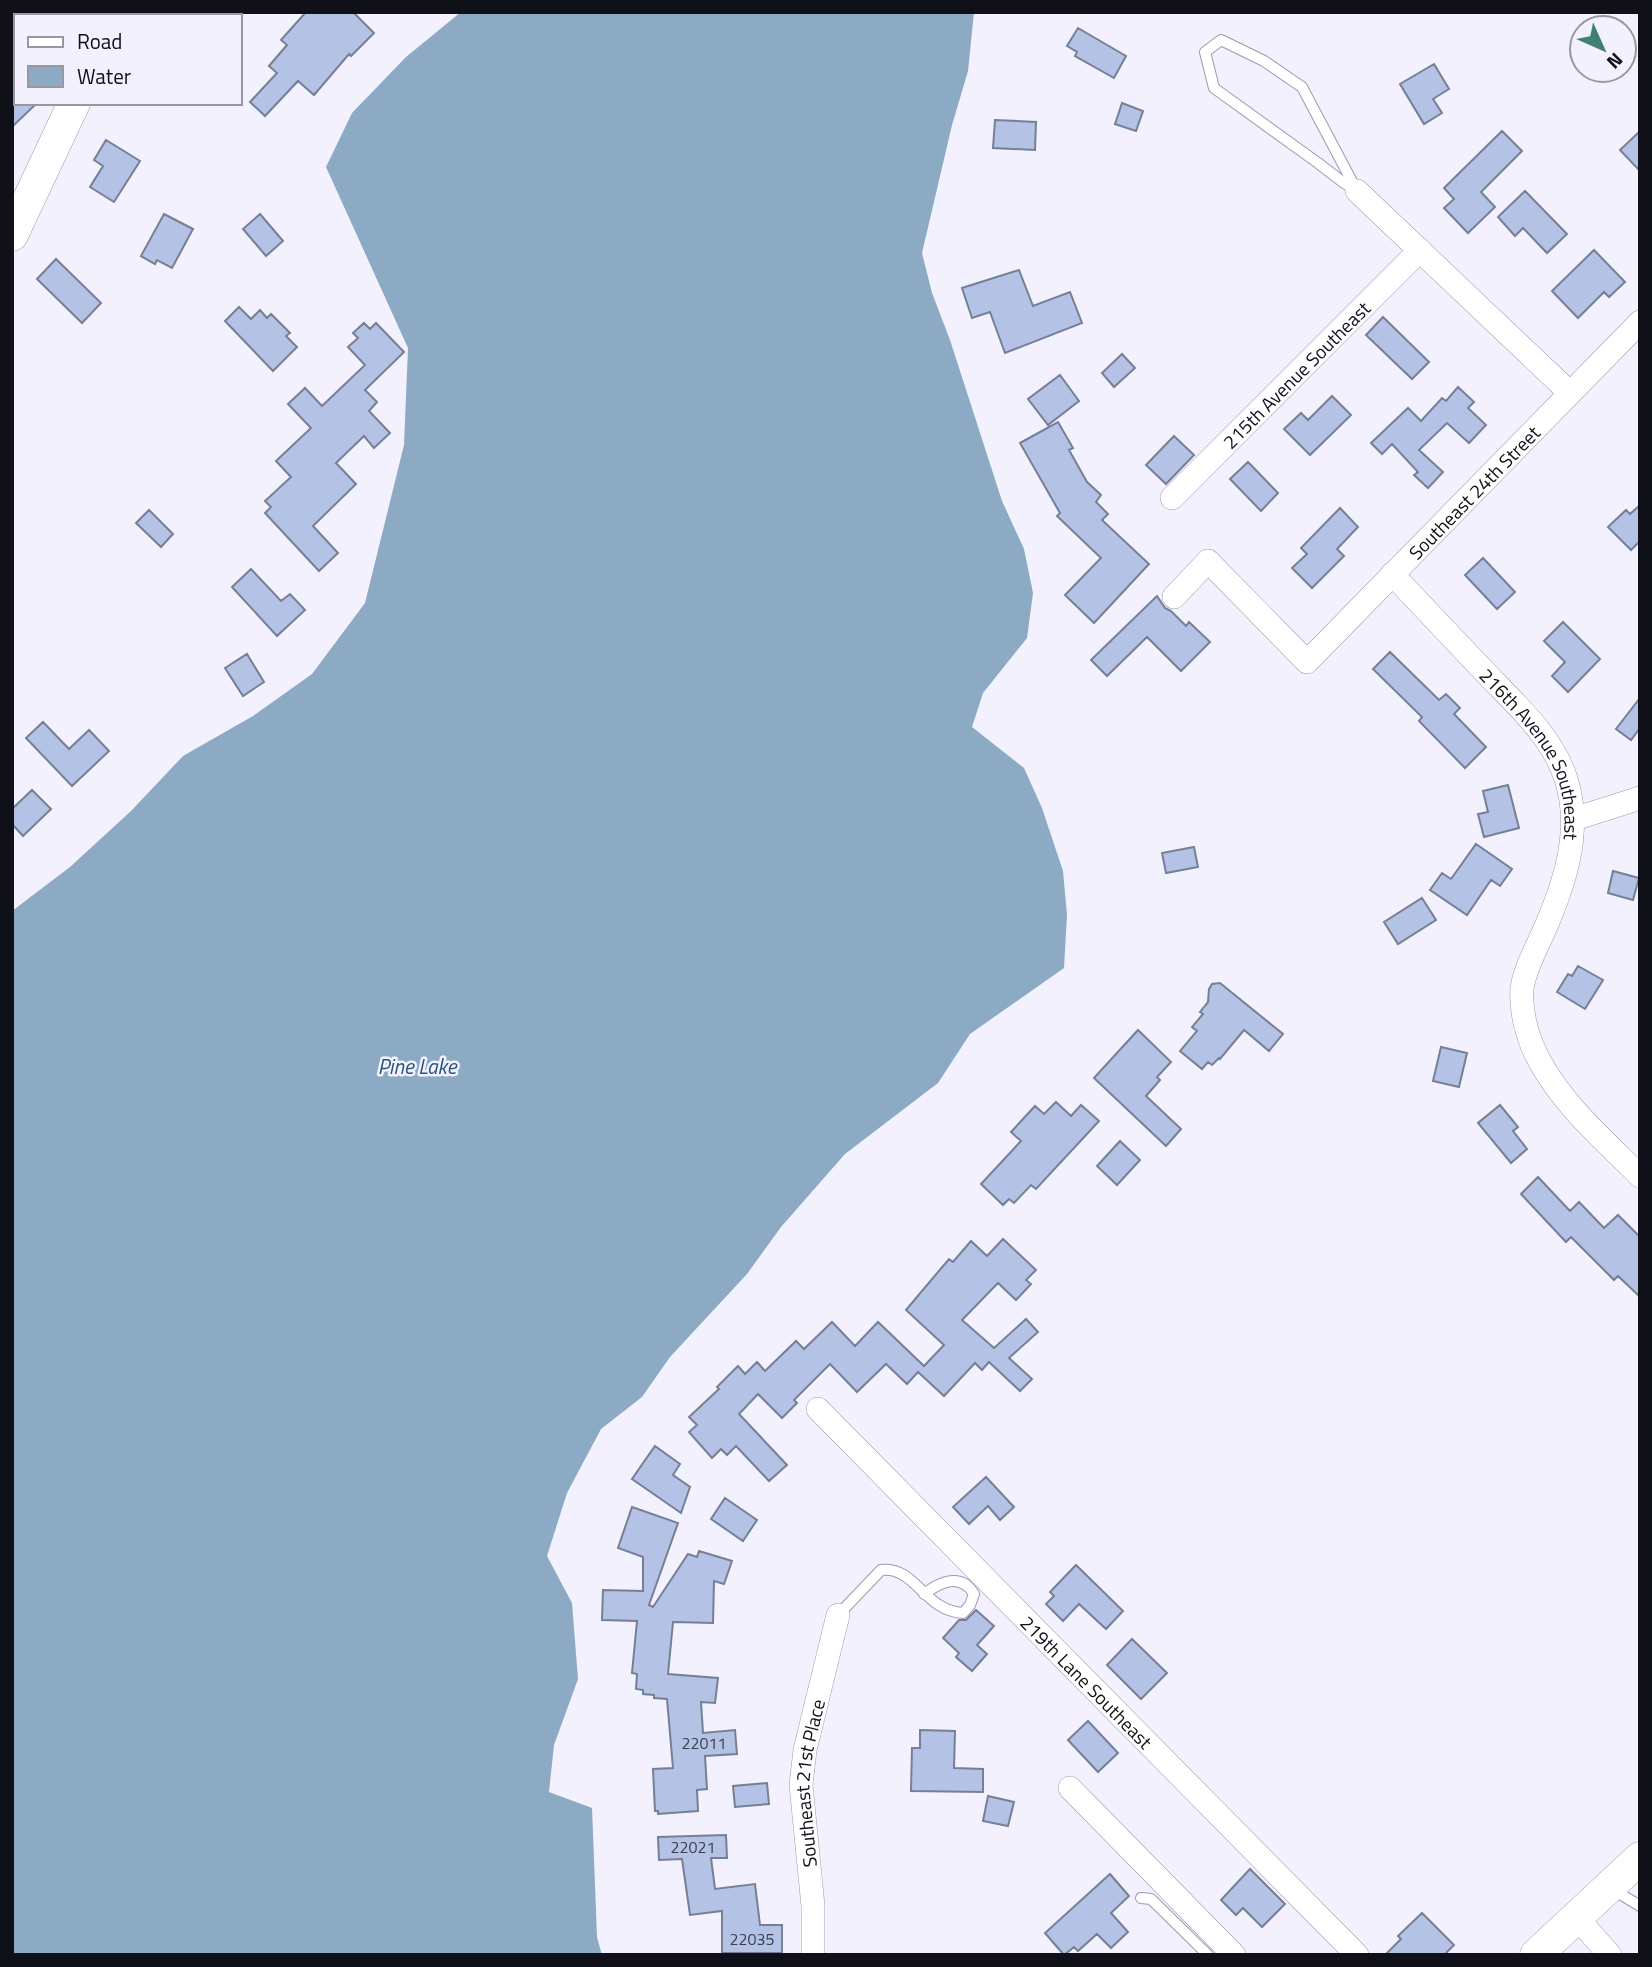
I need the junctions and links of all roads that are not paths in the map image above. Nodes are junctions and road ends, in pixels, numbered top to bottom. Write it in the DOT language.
graph roads {
  1 [pos="73,105"];
  2 [pos="1357,191"];
  3 [pos="12,235"];
  4 [pos="1420,250"];
  5 [pos="1640,322"];
  6 [pos="1569,392"];
  7 [pos="1172,498"];
  8 [pos="1392,574"];
  9 [pos="1174,597"];
  10 [pos="1640,798"];
  11 [pos="1574,819"];
  12 [pos="1640,1176"];
  13 [pos="818,1409"];
  14 [pos="924,1594"];
  15 [pos="838,1615"];
  16 [pos="1070,1788"];
  17 [pos="1640,1858"];
  18 [pos="1609,1887"];
  19 [pos="1140,1898"];
  20 [pos="1640,1906"];
  21 [pos="1577,1918"];
  22 [pos="814,1955"];
  23 [pos="1208,1955"];
  24 [pos="1234,1955"];
  25 [pos="1357,1955"];
  26 [pos="1536,1955"];
  27 [pos="1610,1955"];
  1 -- 3 [label="street"];
  2 -- 2 [label="lane"];
  2 -- 4 [label="street"];
  4 -- 6 [label="street"];
  4 -- 7 [label="street, 215th Avenue Southeast"];
  5 -- 6 [label="street, Southeast 24th Street"];
  6 -- 8 [label="street, Southeast 24th Street"];
  8 -- 9 [label="street, Southeast 24th Street"];
  8 -- 11 [label="street, 216th Avenue Southeast"];
  10 -- 11 [label="street"];
  11 -- 12 [label="street, 216th Avenue Southeast"];
  13 -- 25 [label="street, 219th Lane Southeast"];
  14 -- 15 [label="lane"];
  15 -- 22 [label="street, Southeast 21st Place"];
  16 -- 24 [label="street"];
  17 -- 18 [label="street"];
  18 -- 20 [label="lane"];
  18 -- 21 [label="street"];
  19 -- 23 [label="lane"];
  21 -- 26 [label="street"];
  21 -- 27 [label="street"];
}
